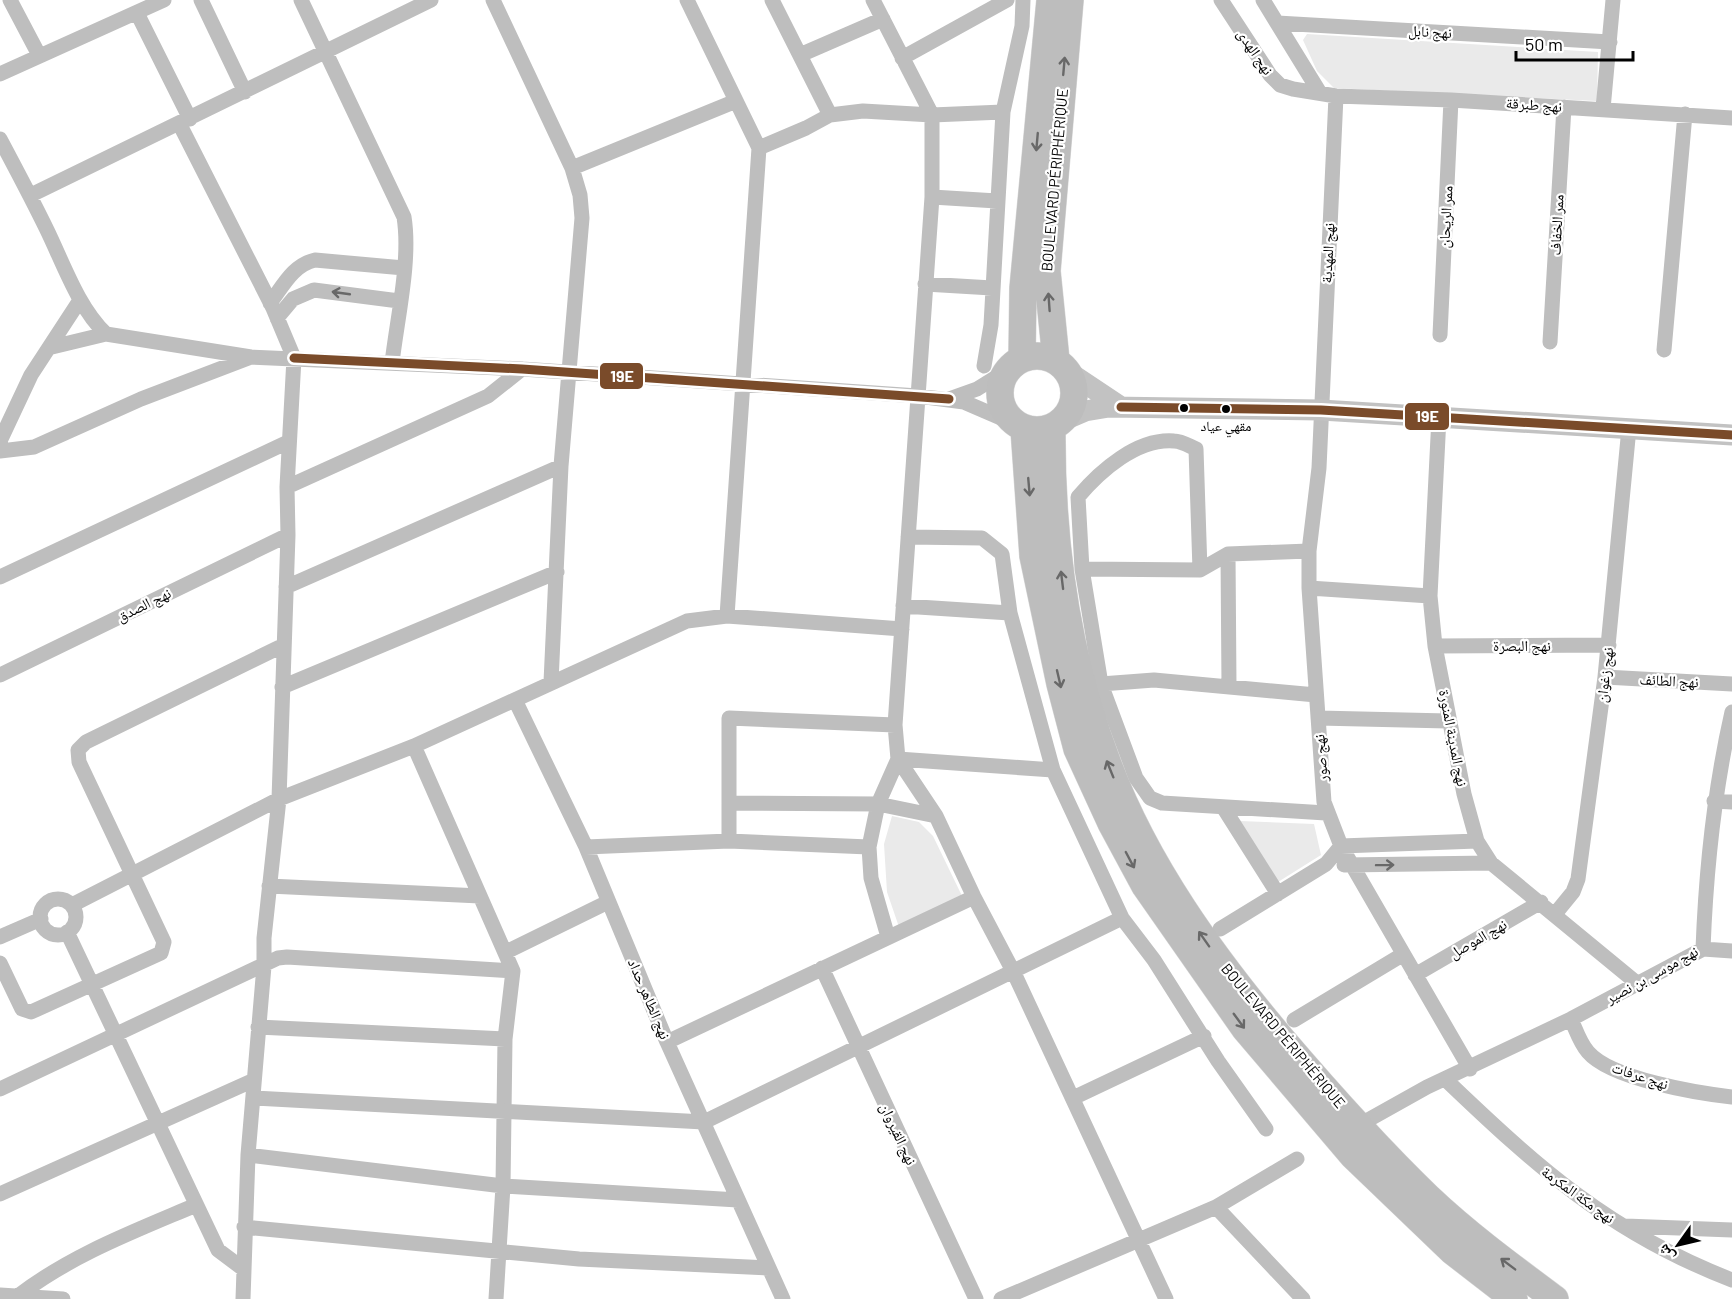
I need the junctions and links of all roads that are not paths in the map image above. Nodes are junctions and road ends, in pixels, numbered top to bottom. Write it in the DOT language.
graph roads {
  1 [pos="10,0"];
  2 [pos="164,0"];
  3 [pos="201,0"];
  4 [pos="301,0"];
  5 [pos="431,0"];
  6 [pos="493,0"];
  7 [pos="687,0"];
  8 [pos="772,0"];
  9 [pos="1007,0"];
  10 [pos="1023,0"];
  11 [pos="1050,0"];
  12 [pos="1070,0"];
  13 [pos="1221,0"];
  14 [pos="1263,0"];
  15 [pos="1613,0"];
  16 [pos="875,1"];
  17 [pos="137,12"];
  18 [pos="883,19"];
  19 [pos="1277,23"];
  20 [pos="1610,42"];
  21 [pos="325,53"];
  22 [pos="39,55"];
  23 [pos="800,55"];
  24 [pos="902,58"];
  25 [pos="0,74"];
  26 [pos="245,92"];
  27 [pos="1320,93"];
  28 [pos="1336,96"];
  29 [pos="1451,100"];
  30 [pos="736,101"];
  31 [pos="1564,107"];
  32 [pos="1604,109"];
  33 [pos="1003,112"];
  34 [pos="1685,114"];
  35 [pos="830,115"];
  36 [pos="932,115"];
  37 [pos="1732,118"];
  38 [pos="185,122"];
  39 [pos="0,139"];
  40 [pos="759,148"];
  41 [pos="572,168"];
  42 [pos="31,195"];
  43 [pos="932,197"];
  44 [pos="997,201"];
  45 [pos="404,268"];
  46 [pos="925,284"];
  47 [pos="992,288"];
  48 [pos="80,300"];
  49 [pos="399,301"];
  50 [pos="270,303"];
  51 [pos="277,318"];
  52 [pos="106,334"];
  53 [pos="1440,335"];
  54 [pos="1550,342"];
  55 [pos="52,347"];
  56 [pos="1664,350"];
  57 [pos="250,357"];
  58 [pos="294,358"];
  59 [pos="392,363"];
  60 [pos="1004,365"];
  61 [pos="1061,366"];
  62 [pos="522,369"];
  63 [pos="569,374"];
  64 [pos="743,385"];
  65 [pos="918,396"];
  66 [pos="950,399"];
  67 [pos="1121,407"];
  68 [pos="1321,411"];
  69 [pos="1439,417"];
  70 [pos="1058,424"];
  71 [pos="1019,426"];
  72 [pos="1629,428"];
  73 [pos="1732,435"];
  74 [pos="0,441"];
  75 [pos="288,442"];
  76 [pos="0,451"];
  77 [pos="561,466"];
  78 [pos="286,487"];
  79 [pos="288,536"];
  80 [pos="908,537"];
  81 [pos="1309,550"];
  82 [pos="1227,554"];
  83 [pos="1082,569"];
  84 [pos="1200,570"];
  85 [pos="557,572"];
  86 [pos="0,577"];
  87 [pos="286,587"];
  88 [pos="1309,588"];
  89 [pos="1430,596"];
  90 [pos="903,606"];
  91 [pos="1010,613"];
  92 [pos="727,616"];
  93 [pos="902,629"];
  94 [pos="1609,645"];
  95 [pos="282,646"];
  96 [pos="1435,646"];
  97 [pos="0,675"];
  98 [pos="1605,677"];
  99 [pos="552,682"];
  100 [pos="1101,684"];
  101 [pos="1732,684"];
  102 [pos="1229,686"];
  103 [pos="282,687"];
  104 [pos="1316,695"];
  105 [pos="514,700"];
  106 [pos="1732,712"];
  107 [pos="1318,718"];
  108 [pos="1448,721"];
  109 [pos="895,725"];
  110 [pos="414,746"];
  111 [pos="898,759"];
  112 [pos="1053,770"];
  113 [pos="279,799"];
  114 [pos="1714,801"];
  115 [pos="1732,802"];
  116 [pos="729,803"];
  117 [pos="878,804"];
  118 [pos="1223,807"];
  119 [pos="1326,813"];
  120 [pos="936,816"];
  121 [pos="729,841"];
  122 [pos="1477,841"];
  123 [pos="869,846"];
  124 [pos="1341,846"];
  125 [pos="586,847"];
  126 [pos="1491,863"];
  127 [pos="1326,864"];
  128 [pos="1352,866"];
  129 [pos="132,874"];
  130 [pos="269,886"];
  131 [pos="1278,894"];
  132 [pos="480,896"];
  133 [pos="974,897"];
  134 [pos="608,902"];
  135 [pos="1541,902"];
  136 [pos="72,905"];
  137 [pos="1555,914"];
  138 [pos="1122,918"];
  139 [pos="41,919"];
  140 [pos="1220,929"];
  141 [pos="67,932"];
  142 [pos="0,937"];
  143 [pos="888,937"];
  144 [pos="1703,949"];
  145 [pos="1732,951"];
  146 [pos="506,952"];
  147 [pos="1402,955"];
  148 [pos="0,963"];
  149 [pos="264,966"];
  150 [pos="822,968"];
  151 [pos="513,971"];
  152 [pos="1014,973"];
  153 [pos="1415,975"];
  154 [pos="92,984"];
  155 [pos="1638,984"];
  156 [pos="1571,1019"];
  157 [pos="1294,1020"];
  158 [pos="258,1027"];
  159 [pos="117,1036"];
  160 [pos="1204,1036"];
  161 [pos="505,1039"];
  162 [pos="667,1042"];
  163 [pos="858,1047"];
  164 [pos="1470,1069"];
  165 [pos="1445,1079"];
  166 [pos="254,1080"];
  167 [pos="0,1089"];
  168 [pos="1732,1096"];
  169 [pos="254,1098"];
  170 [pos="1073,1098"];
  171 [pos="502,1110"];
  172 [pos="1368,1120"];
  173 [pos="704,1122"];
  174 [pos="156,1123"];
  175 [pos="1266,1129"];
  176 [pos="248,1155"];
  177 [pos="1297,1159"];
  178 [pos="503,1186"];
  179 [pos="0,1194"];
  180 [pos="738,1200"];
  181 [pos="196,1205"];
  182 [pos="1216,1207"];
  183 [pos="1622,1226"];
  184 [pos="244,1227"];
  185 [pos="1732,1230"];
  186 [pos="1137,1240"];
  187 [pos="498,1250"];
  188 [pos="242,1268"];
  189 [pos="769,1268"];
  190 [pos="1732,1280"];
  191 [pos="0,1295"];
  192 [pos="18,1296"];
  193 [pos="63,1299"];
  194 [pos="243,1299"];
  195 [pos="496,1299"];
  196 [pos="783,1299"];
  197 [pos="976,1299"];
  198 [pos="1001,1299"];
  199 [pos="1166,1299"];
  200 [pos="1303,1299"];
  201 [pos="1514,1299"];
  202 [pos="1555,1299"];
  1 -- 22 [label="street"];
  2 -- 17 [label="street"];
  3 -- 26 [label="street"];
  4 -- 21 [label="street"];
  5 -- 21 [label="street"];
  6 -- 41 [label="street"];
  7 -- 30 [label="street"];
  8 -- 23 [label="street"];
  9 -- 24 [label="street"];
  10 -- 33 [label="street"];
  11 -- 60 [label="highway, BOULEVARD PÉRIPHÉRIQUE, one-way"];
  61 -- 12 [label="highway, BOULEVARD PÉRIPHÉRIQUE, one-way"];
  13 -- 27 [label="street, نهج الهدى"];
  14 -- 19 [label="street"];
  15 -- 20 [label="street"];
  16 -- 18 [label="street"];
  17 -- 22 [label="street"];
  17 -- 38 [label="street"];
  18 -- 23 [label="street"];
  18 -- 24 [label="street"];
  19 -- 20 [label="street, نهج نابل"];
  19 -- 27 [label="street"];
  20 -- 32 [label="street"];
  21 -- 26 [label="street"];
  21 -- 45 [label="street"];
  22 -- 25 [label="street"];
  23 -- 35 [label="street"];
  24 -- 36 [label="street"];
  26 -- 38 [label="street"];
  27 -- 28 [label="street, نهج الهدى"];
  28 -- 29 [label="street, نهج طبرقة"];
  28 -- 68 [label="street, نهج المهدية"];
  29 -- 31 [label="street, نهج طبرقة"];
  29 -- 53 [label="street, ممر الريحان"];
  30 -- 40 [label="street"];
  30 -- 41 [label="street"];
  31 -- 32 [label="street, نهج طبرقة"];
  31 -- 54 [label="street, ممر الخفاف"];
  32 -- 34 [label="street, نهج طبرقة"];
  33 -- 36 [label="street"];
  33 -- 44 [label="street"];
  34 -- 37 [label="street, نهج طبرقة"];
  34 -- 56 [label="street"];
  35 -- 36 [label="street"];
  35 -- 40 [label="street"];
  36 -- 43 [label="street"];
  38 -- 42 [label="street"];
  38 -- 50 [label="street"];
  39 -- 42 [label="street"];
  40 -- 64 [label="street"];
  41 -- 63 [label="street"];
  42 -- 48 [label="street"];
  43 -- 44 [label="street"];
  43 -- 46 [label="street"];
  44 -- 47 [label="street"];
  45 -- 49 [label="street"];
  45 -- 50 [label="street"];
  46 -- 47 [label="street"];
  46 -- 65 [label="street"];
  47 -- 60 [label="street"];
  48 -- 52 [label="street"];
  48 -- 55 [label="street"];
  49 -- 51 [label="street, one-way"];
  49 -- 59 [label="street"];
  50 -- 51 [label="street"];
  51 -- 58 [label="street"];
  52 -- 55 [label="street"];
  52 -- 57 [label="street"];
  55 -- 74 [label="street"];
  57 -- 58 [label="street"];
  57 -- 76 [label="street"];
  58 -- 59 [label="street"];
  58 -- 75 [label="street"];
  59 -- 62 [label="street"];
  60 -- 61 [label="highway"];
  60 -- 66 [label="street"];
  60 -- 71 [label="highway"];
  61 -- 67 [label="street"];
  61 -- 70 [label="highway"];
  62 -- 63 [label="street"];
  62 -- 78 [label="street"];
  63 -- 64 [label="street"];
  63 -- 77 [label="street"];
  64 -- 65 [label="street"];
  64 -- 92 [label="street"];
  65 -- 66 [label="street"];
  65 -- 80 [label="street"];
  66 -- 71 [label="street"];
  67 -- 68 [label="street"];
  67 -- 70 [label="street"];
  68 -- 69 [label="street"];
  68 -- 81 [label="street, نهج صور"];
  69 -- 72 [label="street"];
  69 -- 89 [label="street, نهج المدينة المنورة"];
  70 -- 71 [label="highway"];
  202 -- 70 [label="highway, BOULEVARD PÉRIPHÉRIQUE, one-way"];
  71 -- 201 [label="highway, BOULEVARD PÉRIPHÉRIQUE, one-way"];
  72 -- 73 [label="street"];
  72 -- 94 [label="street, نهج زغوان"];
  75 -- 78 [label="street"];
  75 -- 86 [label="street"];
  77 -- 85 [label="street"];
  77 -- 87 [label="street"];
  78 -- 79 [label="street"];
  79 -- 87 [label="street"];
  79 -- 97 [label="street, نهج الصدق"];
  80 -- 90 [label="street"];
  80 -- 91 [label="street"];
  81 -- 82 [label="street"];
  81 -- 88 [label="street, نهج صور"];
  82 -- 84 [label="street"];
  82 -- 102 [label="street"];
  83 -- 84 [label="street"];
  83 -- 84 [label="street"];
  83 -- 100 [label="street"];
  85 -- 99 [label="street"];
  85 -- 103 [label="street"];
  87 -- 95 [label="street"];
  88 -- 89 [label="street"];
  88 -- 104 [label="street, نهج صور"];
  89 -- 96 [label="street, نهج المدينة المنورة"];
  90 -- 91 [label="street"];
  90 -- 93 [label="street"];
  91 -- 112 [label="street"];
  92 -- 93 [label="street"];
  92 -- 99 [label="street"];
  93 -- 109 [label="street"];
  94 -- 96 [label="street, نهج البصرة"];
  94 -- 98 [label="street, نهج زغوان"];
  95 -- 103 [label="street"];
  95 -- 129 [label="street"];
  96 -- 108 [label="street, نهج المدينة المنورة"];
  98 -- 101 [label="street, نهج الطائف"];
  98 -- 137 [label="street, نهج زغوان"];
  99 -- 105 [label="street"];
  100 -- 102 [label="street"];
  100 -- 118 [label="street"];
  102 -- 104 [label="street"];
  103 -- 113 [label="street"];
  104 -- 107 [label="street, نهج صور"];
  105 -- 110 [label="street"];
  105 -- 125 [label="street, نهج الطاهر حداد"];
  106 -- 114 [label="street, نهج موسى بن نصير"];
  107 -- 108 [label="street"];
  107 -- 119 [label="street, نهج صور"];
  108 -- 122 [label="street, نهج المدينة المنورة"];
  109 -- 111 [label="street"];
  109 -- 116 [label="street"];
  110 -- 113 [label="street"];
  110 -- 132 [label="street"];
  111 -- 112 [label="street"];
  111 -- 117 [label="street"];
  111 -- 120 [label="street"];
  112 -- 138 [label="street"];
  113 -- 129 [label="street"];
  113 -- 130 [label="street"];
  114 -- 115 [label="street"];
  114 -- 144 [label="street, نهج موسى بن نصير"];
  116 -- 117 [label="street"];
  116 -- 121 [label="street"];
  117 -- 120 [label="street"];
  117 -- 123 [label="street"];
  118 -- 119 [label="street"];
  118 -- 131 [label="street"];
  119 -- 124 [label="street, نهج صور"];
  120 -- 133 [label="street"];
  121 -- 123 [label="street"];
  121 -- 125 [label="street"];
  122 -- 124 [label="street"];
  122 -- 126 [label="street, نهج المدينة المنورة"];
  123 -- 143 [label="street"];
  124 -- 127 [label="street"];
  124 -- 128 [label="street, نهج صور"];
  125 -- 134 [label="street, نهج الطاهر حداد"];
  128 -- 126 [label="street, one-way"];
  126 -- 135 [label="street, نهج المدينة المنورة"];
  127 -- 128 [label="street"];
  127 -- 131 [label="street"];
  128 -- 147 [label="street, نهج صور"];
  129 -- 136 [label="street"];
  129 -- 154 [label="street"];
  130 -- 132 [label="street"];
  130 -- 149 [label="street"];
  131 -- 140 [label="street"];
  132 -- 146 [label="street"];
  133 -- 143 [label="street"];
  133 -- 152 [label="street"];
  134 -- 146 [label="street"];
  134 -- 162 [label="street, نهج الطاهر حداد"];
  135 -- 137 [label="street, نهج المدينة المنورة"];
  135 -- 153 [label="street, نهج الموصل"];
  136 -- 139 [label="street"];
  136 -- 141 [label="street"];
  137 -- 155 [label="street, نهج المدينة المنورة"];
  138 -- 152 [label="street"];
  138 -- 160 [label="street"];
  139 -- 141 [label="street"];
  139 -- 142 [label="street"];
  141 -- 154 [label="street"];
  143 -- 150 [label="street"];
  144 -- 145 [label="street"];
  144 -- 155 [label="street, نهج موسى بن نصير"];
  146 -- 151 [label="street"];
  147 -- 153 [label="street, نهج صور"];
  147 -- 157 [label="street"];
  148 -- 154 [label="street"];
  149 -- 151 [label="street"];
  149 -- 158 [label="street"];
  149 -- 159 [label="street"];
  150 -- 162 [label="street"];
  150 -- 163 [label="street, نهج القيروان"];
  151 -- 161 [label="street"];
  152 -- 163 [label="street"];
  152 -- 170 [label="street"];
  153 -- 164 [label="street, نهج صور"];
  154 -- 159 [label="street"];
  155 -- 156 [label="street, نهج موسى بن نصير"];
  156 -- 164 [label="street, نهج موسى بن نصير"];
  156 -- 168 [label="street, نهج عرفات"];
  158 -- 161 [label="street"];
  158 -- 166 [label="street"];
  159 -- 167 [label="street"];
  159 -- 174 [label="street"];
  160 -- 170 [label="street"];
  160 -- 175 [label="street"];
  161 -- 171 [label="street"];
  162 -- 173 [label="street, نهج الطاهر حداد"];
  163 -- 173 [label="street"];
  163 -- 197 [label="street, نهج القيروان"];
  164 -- 165 [label="street, نهج موسى بن نصير"];
  165 -- 172 [label="street, نهج موسى بن نصير"];
  165 -- 183 [label="street, نهج مكة المكرمة"];
  166 -- 169 [label="street"];
  166 -- 174 [label="street"];
  169 -- 171 [label="street"];
  169 -- 176 [label="street"];
  170 -- 186 [label="street"];
  171 -- 173 [label="street"];
  171 -- 178 [label="street"];
  173 -- 180 [label="street, نهج الطاهر حداد"];
  174 -- 179 [label="street"];
  174 -- 181 [label="street"];
  176 -- 178 [label="street"];
  176 -- 184 [label="street"];
  177 -- 182 [label="street"];
  178 -- 180 [label="street"];
  178 -- 187 [label="street"];
  180 -- 189 [label="street, نهج الطاهر حداد"];
  181 -- 188 [label="street"];
  181 -- 192 [label="street"];
  182 -- 186 [label="street"];
  182 -- 200 [label="street"];
  183 -- 185 [label="street"];
  183 -- 190 [label="street, نهج مكة المكرمة"];
  184 -- 187 [label="street"];
  184 -- 188 [label="street"];
  186 -- 198 [label="street"];
  186 -- 199 [label="street"];
  187 -- 189 [label="street"];
  187 -- 195 [label="street"];
  188 -- 194 [label="street"];
  189 -- 196 [label="street, نهج الطاهر حداد"];
  191 -- 192 [label="street"];
  192 -- 193 [label="street"];
}
